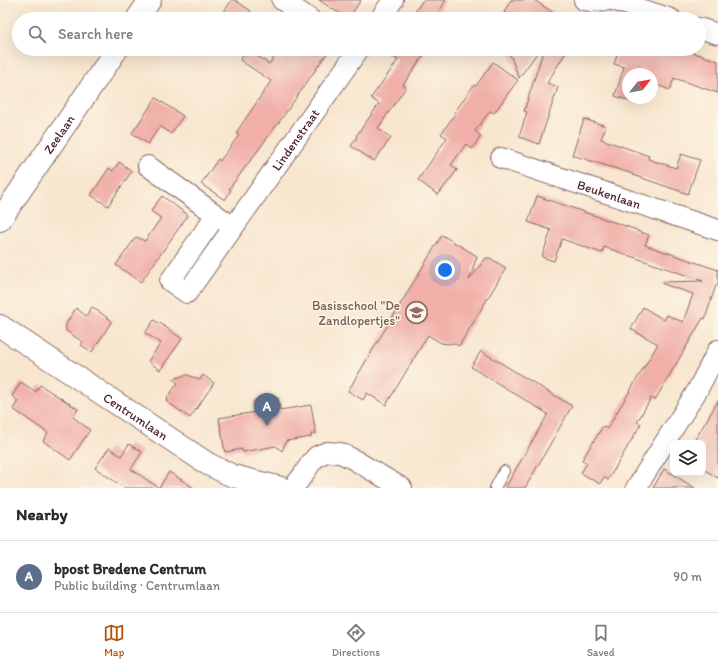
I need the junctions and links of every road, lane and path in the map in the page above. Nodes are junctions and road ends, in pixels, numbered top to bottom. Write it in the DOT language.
graph roads {
  1 [pos="150,0"];
  2 [pos="282,0"];
  3 [pos="393,0"];
  4 [pos="584,0"];
  5 [pos="609,0"];
  6 [pos="613,0"];
  7 [pos="142,12"];
  8 [pos="300,12"];
  9 [pos="385,12"];
  10 [pos="650,12"];
  11 [pos="706,30"];
  12 [pos="718,34"];
  13 [pos="112,56"];
  14 [pos="352,56"];
  15 [pos="501,158"];
  16 [pos="148,166"];
  17 [pos="216,215"];
  18 [pos="0,220"];
  19 [pos="233,227"];
  20 [pos="718,230"];
  21 [pos="0,326"];
  22 [pos="718,350"];
  23 [pos="504,471"];
  24 [pos="282,488"];
  25 [pos="293,488"];
  26 [pos="402,488"];
  27 [pos="495,488"];
  28 [pos="636,488"];
  1 -- 7 [label="street"];
  2 -- 8 [label="street"];
  3 -- 9 [label="street"];
  4 -- 5 [label="street"];
  6 -- 10 [label="street"];
  11 -- 12 [label="street"];
  13 -- 18 [label="street, Zeelaan"];
  14 -- 19 [label="street, Lindenstraat"];
  15 -- 20 [label="street, Beukenlaan"];
  16 -- 17 [label="street"];
  17 -- 19 [label="street"];
  17 -- 19 [label="street, Lindenstraat"];
  21 -- 24 [label="street, Centrumlaan"];
  22 -- 28 [label="street"];
  23 -- 27 [label="lane"];
  25 -- 26 [label="street"];
}
